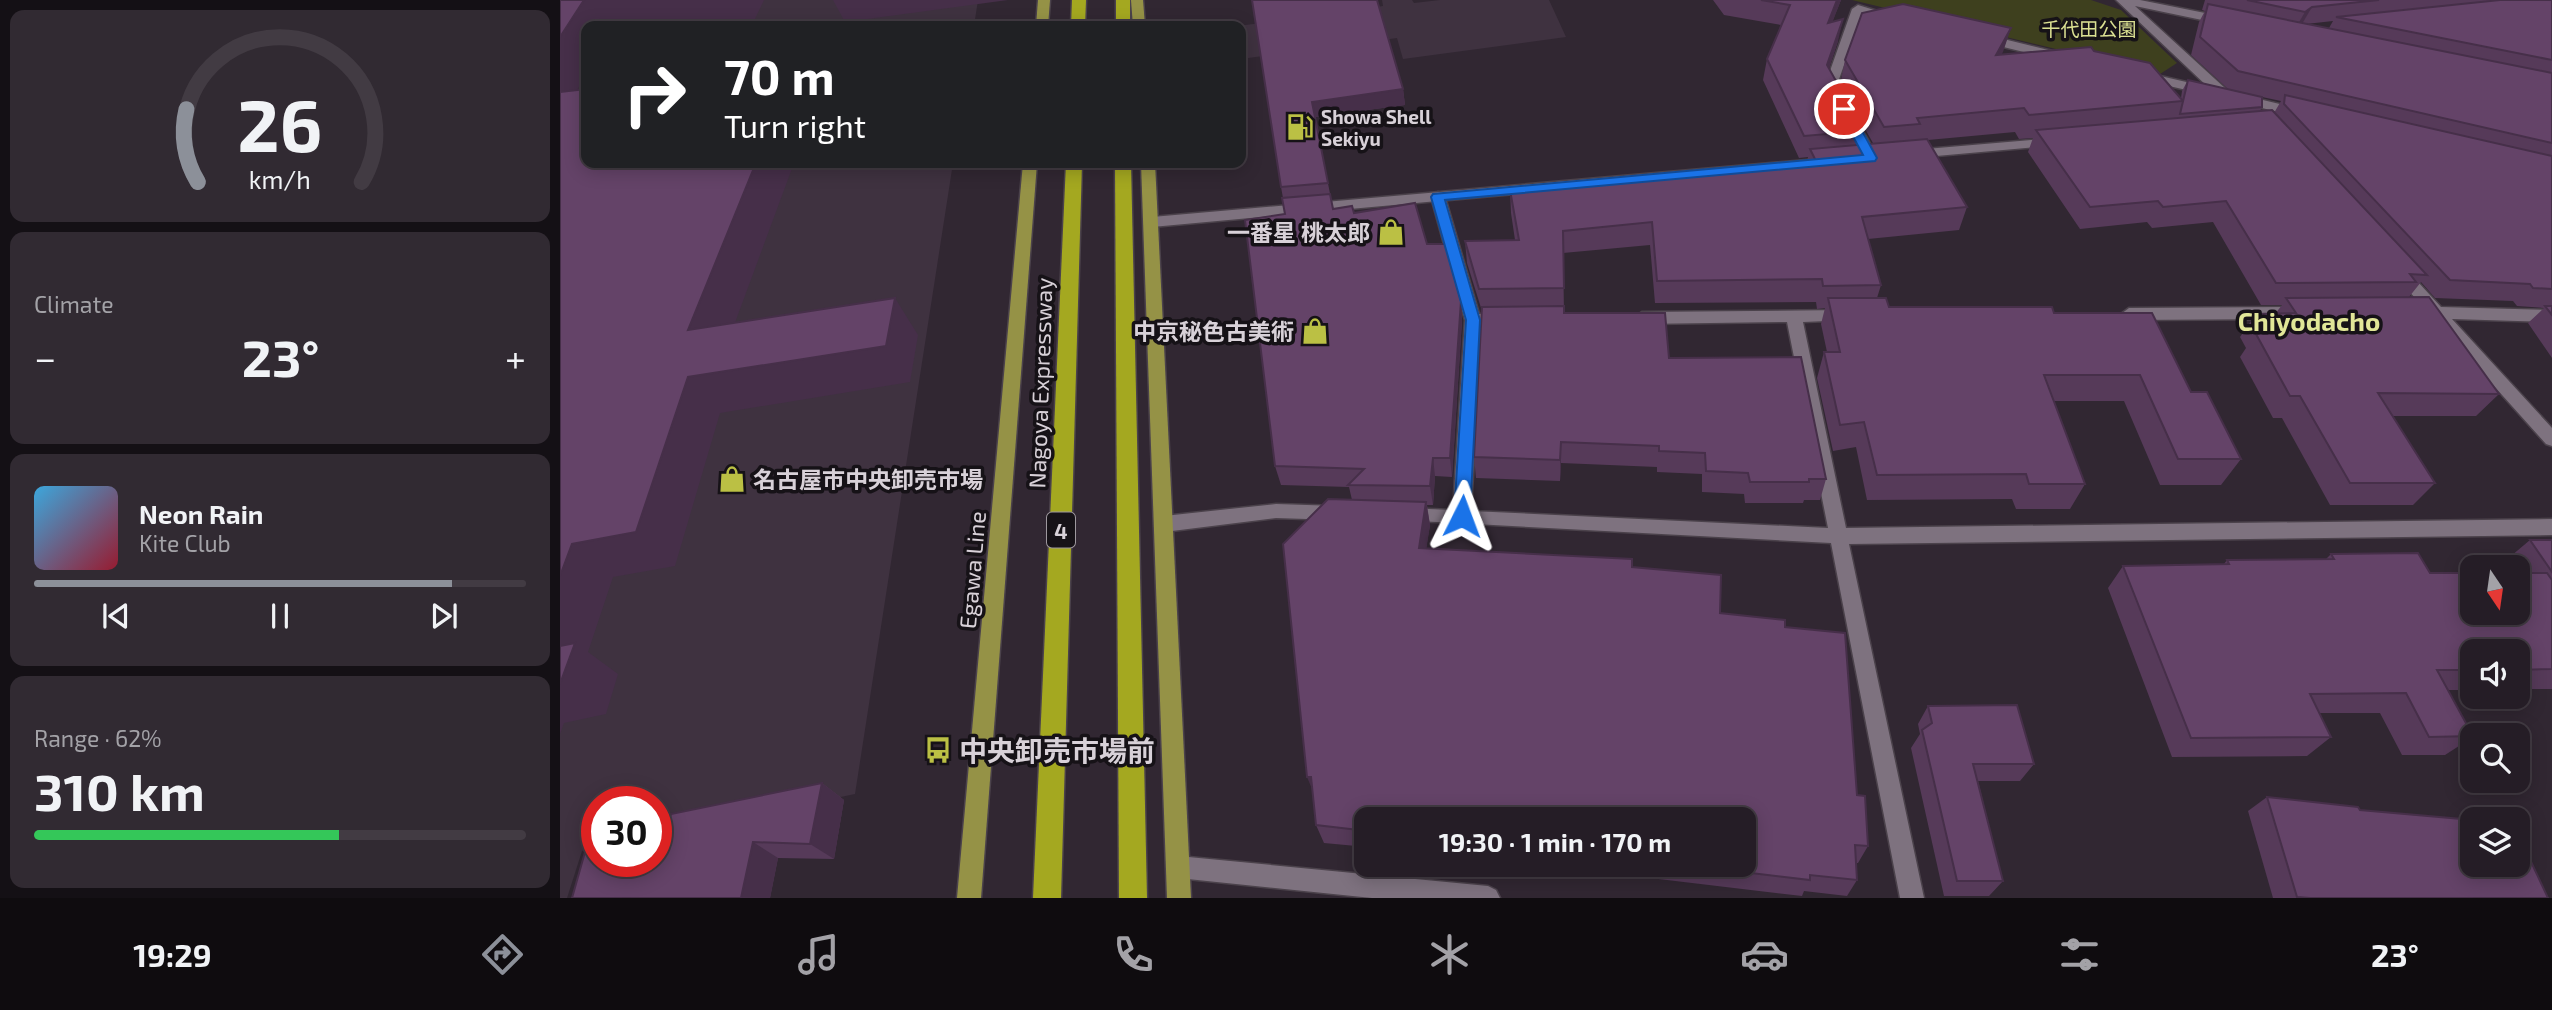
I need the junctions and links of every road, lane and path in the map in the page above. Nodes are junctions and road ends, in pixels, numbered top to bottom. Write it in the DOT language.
graph roads {
  1 [pos="1044,0"];
  2 [pos="1079,0"];
  3 [pos="1123,0"];
  4 [pos="1137,0"];
  5 [pos="2122,0"];
  6 [pos="1898,19"];
  7 [pos="1042,21"];
  8 [pos="1078,21"];
  9 [pos="1123,21"];
  10 [pos="1139,21"];
  11 [pos="2244,25"];
  12 [pos="1966,34"];
  13 [pos="2075,60"];
  14 [pos="2129,73"];
  15 [pos="2224,95"];
  16 [pos="2264,104"];
  17 [pos="2317,117"];
  18 [pos="2264,124"];
  19 [pos="2074,140"];
  20 [pos="1871,158"];
  21 [pos="1030,168"];
  22 [pos="1074,168"];
  23 [pos="1123,168"];
  24 [pos="1148,168"];
  25 [pos="1438,197"];
  26 [pos="1152,222"];
  27 [pos="2390,262"];
  28 [pos="2394,312"];
  29 [pos="2436,312"];
  30 [pos="2310,313"];
  31 [pos="2115,314"];
  32 [pos="1864,316"];
  33 [pos="2552,316"];
  34 [pos="1794,317"];
  35 [pos="1627,318"];
  36 [pos="1529,319"];
  37 [pos="1473,320"];
  38 [pos="2552,439"];
  39 [pos="1356,513"];
  40 [pos="1382,514"];
  41 [pos="1462,516"];
  42 [pos="1164,524"];
  43 [pos="2552,527"];
  44 [pos="1838,536"];
  45 [pos="1178,867"];
  46 [pos="969,898"];
  47 [pos="1047,898"];
  48 [pos="1133,898"];
  49 [pos="1179,898"];
  50 [pos="1488,898"];
  51 [pos="1912,898"];
  1 -- 7 [label="main road"];
  2 -- 8 [label="highway"];
  3 -- 9 [label="highway"];
  4 -- 10 [label="main road"];
  5 -- 11 [label="street"];
  5 -- 15 [label="street"];
  6 -- 20 [label="street"];
  12 -- 13 [label="street"];
  14 -- 15 [label="street"];
  15 -- 16 [label="street"];
  16 -- 17 [label="street"];
  16 -- 18 [label="street"];
  19 -- 20 [label="street"];
  20 -- 25 [label="street"];
  21 -- 46 [label="main road, Egawa Line"];
  22 -- 47 [label="highway, Nagoya Expressway / 4"];
  23 -- 48 [label="highway"];
  24 -- 26 [label="main road"];
  25 -- 26 [label="street"];
  25 -- 37 [label="street"];
  26 -- 42 [label="main road"];
  27 -- 29 [label="street"];
  28 -- 29 [label="street"];
  29 -- 33 [label="street"];
  29 -- 38 [label="street"];
  30 -- 31 [label="street"];
  32 -- 34 [label="street"];
  34 -- 35 [label="street"];
  34 -- 44 [label="street"];
  36 -- 37 [label="street"];
  37 -- 41 [label="street"];
  39 -- 42 [label="street"];
  40 -- 41 [label="street"];
  41 -- 44 [label="street"];
  42 -- 45 [label="main road"];
  43 -- 44 [label="street"];
  44 -- 51 [label="street"];
  45 -- 49 [label="main road"];
  45 -- 50 [label="street"];
}
